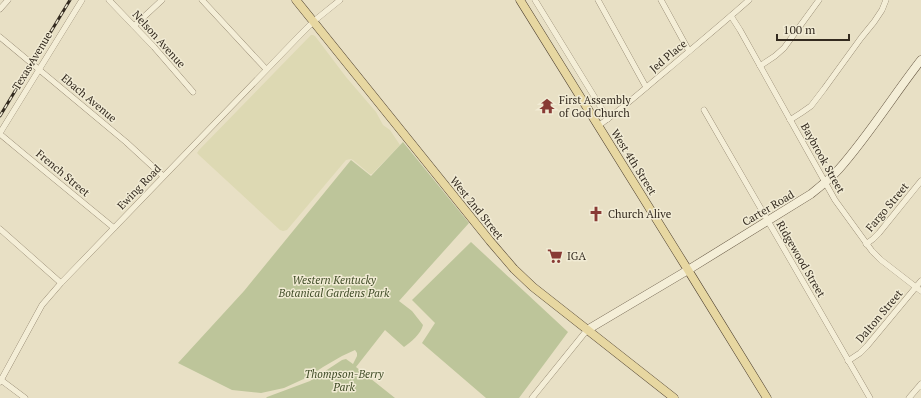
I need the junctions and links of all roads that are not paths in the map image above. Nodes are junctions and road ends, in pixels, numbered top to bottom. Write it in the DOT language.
graph roads {
  1 [pos="8,0"];
  2 [pos="82,0"];
  3 [pos="109,0"];
  4 [pos="162,0"];
  5 [pos="202,0"];
  6 [pos="296,0"];
  7 [pos="340,0"];
  8 [pos="520,0"];
  9 [pos="535,0"];
  10 [pos="598,0"];
  11 [pos="662,0"];
  12 [pos="749,0"];
  13 [pos="819,0"];
  14 [pos="886,0"];
  15 [pos="0,9"];
  16 [pos="731,16"];
  17 [pos="314,21"];
  18 [pos="134,26"];
  19 [pos="0,37"];
  20 [pos="689,51"];
  21 [pos="921,60"];
  22 [pos="760,66"];
  23 [pos="266,69"];
  24 [pos="39,70"];
  25 [pos="646,87"];
  26 [pos="193,92"];
  27 [pos="704,110"];
  28 [pos="608,119"];
  29 [pos="790,120"];
  30 [pos="598,126"];
  31 [pos="0,134"];
  32 [pos="163,176"];
  33 [pos="921,181"];
  34 [pos="825,183"];
  35 [pos="768,221"];
  36 [pos="114,228"];
  37 [pos="0,229"];
  38 [pos="866,244"];
  39 [pos="688,270"];
  40 [pos="921,281"];
  41 [pos="61,283"];
  42 [pos="919,289"];
  43 [pos="587,330"];
  44 [pos="848,361"];
  45 [pos="0,381"];
  46 [pos="921,384"];
  47 [pos="25,398"];
  48 [pos="532,398"];
  49 [pos="674,398"];
  50 [pos="766,398"];
  51 [pos="870,398"];
  52 [pos="909,398"];
  1 -- 15 [label="street"];
  2 -- 24 [label="street, Texas Avenue"];
  3 -- 18 [label="street, Nelson Avenue"];
  4 -- 18 [label="street"];
  5 -- 23 [label="street"];
  6 -- 17 [label="main road, West 2nd Street"];
  7 -- 17 [label="street, Ewing Road"];
  8 -- 30 [label="main road, West 4th Street"];
  9 -- 28 [label="street, West 4th Street"];
  10 -- 25 [label="street"];
  11 -- 20 [label="street"];
  12 -- 16 [label="street, Jed Place"];
  13 -- 22 [label="street"];
  14 -- 29 [label="street"];
  16 -- 20 [label="street, Jed Place"];
  16 -- 22 [label="street, Baybrook Street"];
  17 -- 23 [label="street, Ewing Road"];
  17 -- 43 [label="main road, West 2nd Street"];
  18 -- 26 [label="street, Nelson Avenue"];
  19 -- 24 [label="street, Ebach Avenue"];
  20 -- 25 [label="street, Jed Place"];
  21 -- 34 [label="main road, Carter Road"];
  22 -- 29 [label="street, Baybrook Street"];
  23 -- 32 [label="street, Ewing Road"];
  24 -- 31 [label="street, Texas Avenue"];
  24 -- 32 [label="street, Ebach Avenue"];
  25 -- 28 [label="street, Jed Place"];
  27 -- 35 [label="street, Ridgewood Street"];
  28 -- 30 [label="street, Jed Place"];
  29 -- 34 [label="street, Baybrook Street"];
  30 -- 39 [label="main road, West 4th Street"];
  31 -- 36 [label="street, French Street"];
  32 -- 36 [label="street, Ewing Road"];
  33 -- 38 [label="street, Fargo Street"];
  34 -- 35 [label="main road, Carter Road"];
  34 -- 38 [label="street, Baybrook Street"];
  35 -- 39 [label="main road, Carter Road"];
  35 -- 44 [label="street, Ridgewood Street"];
  36 -- 41 [label="street, Ewing Road"];
  37 -- 41 [label="street"];
  38 -- 42 [label="street, Baybrook Street"];
  39 -- 43 [label="main road, Carter Road"];
  39 -- 50 [label="main road, West 4th Street"];
  40 -- 42 [label="street, Dalton Street"];
  41 -- 45 [label="street, Ewing Road"];
  42 -- 44 [label="street, Dalton Street"];
  43 -- 48 [label="street"];
  43 -- 49 [label="main road, West 2nd Street"];
  44 -- 51 [label="street, Ridgewood Street"];
  45 -- 47 [label="street"];
  46 -- 52 [label="street"];
}
